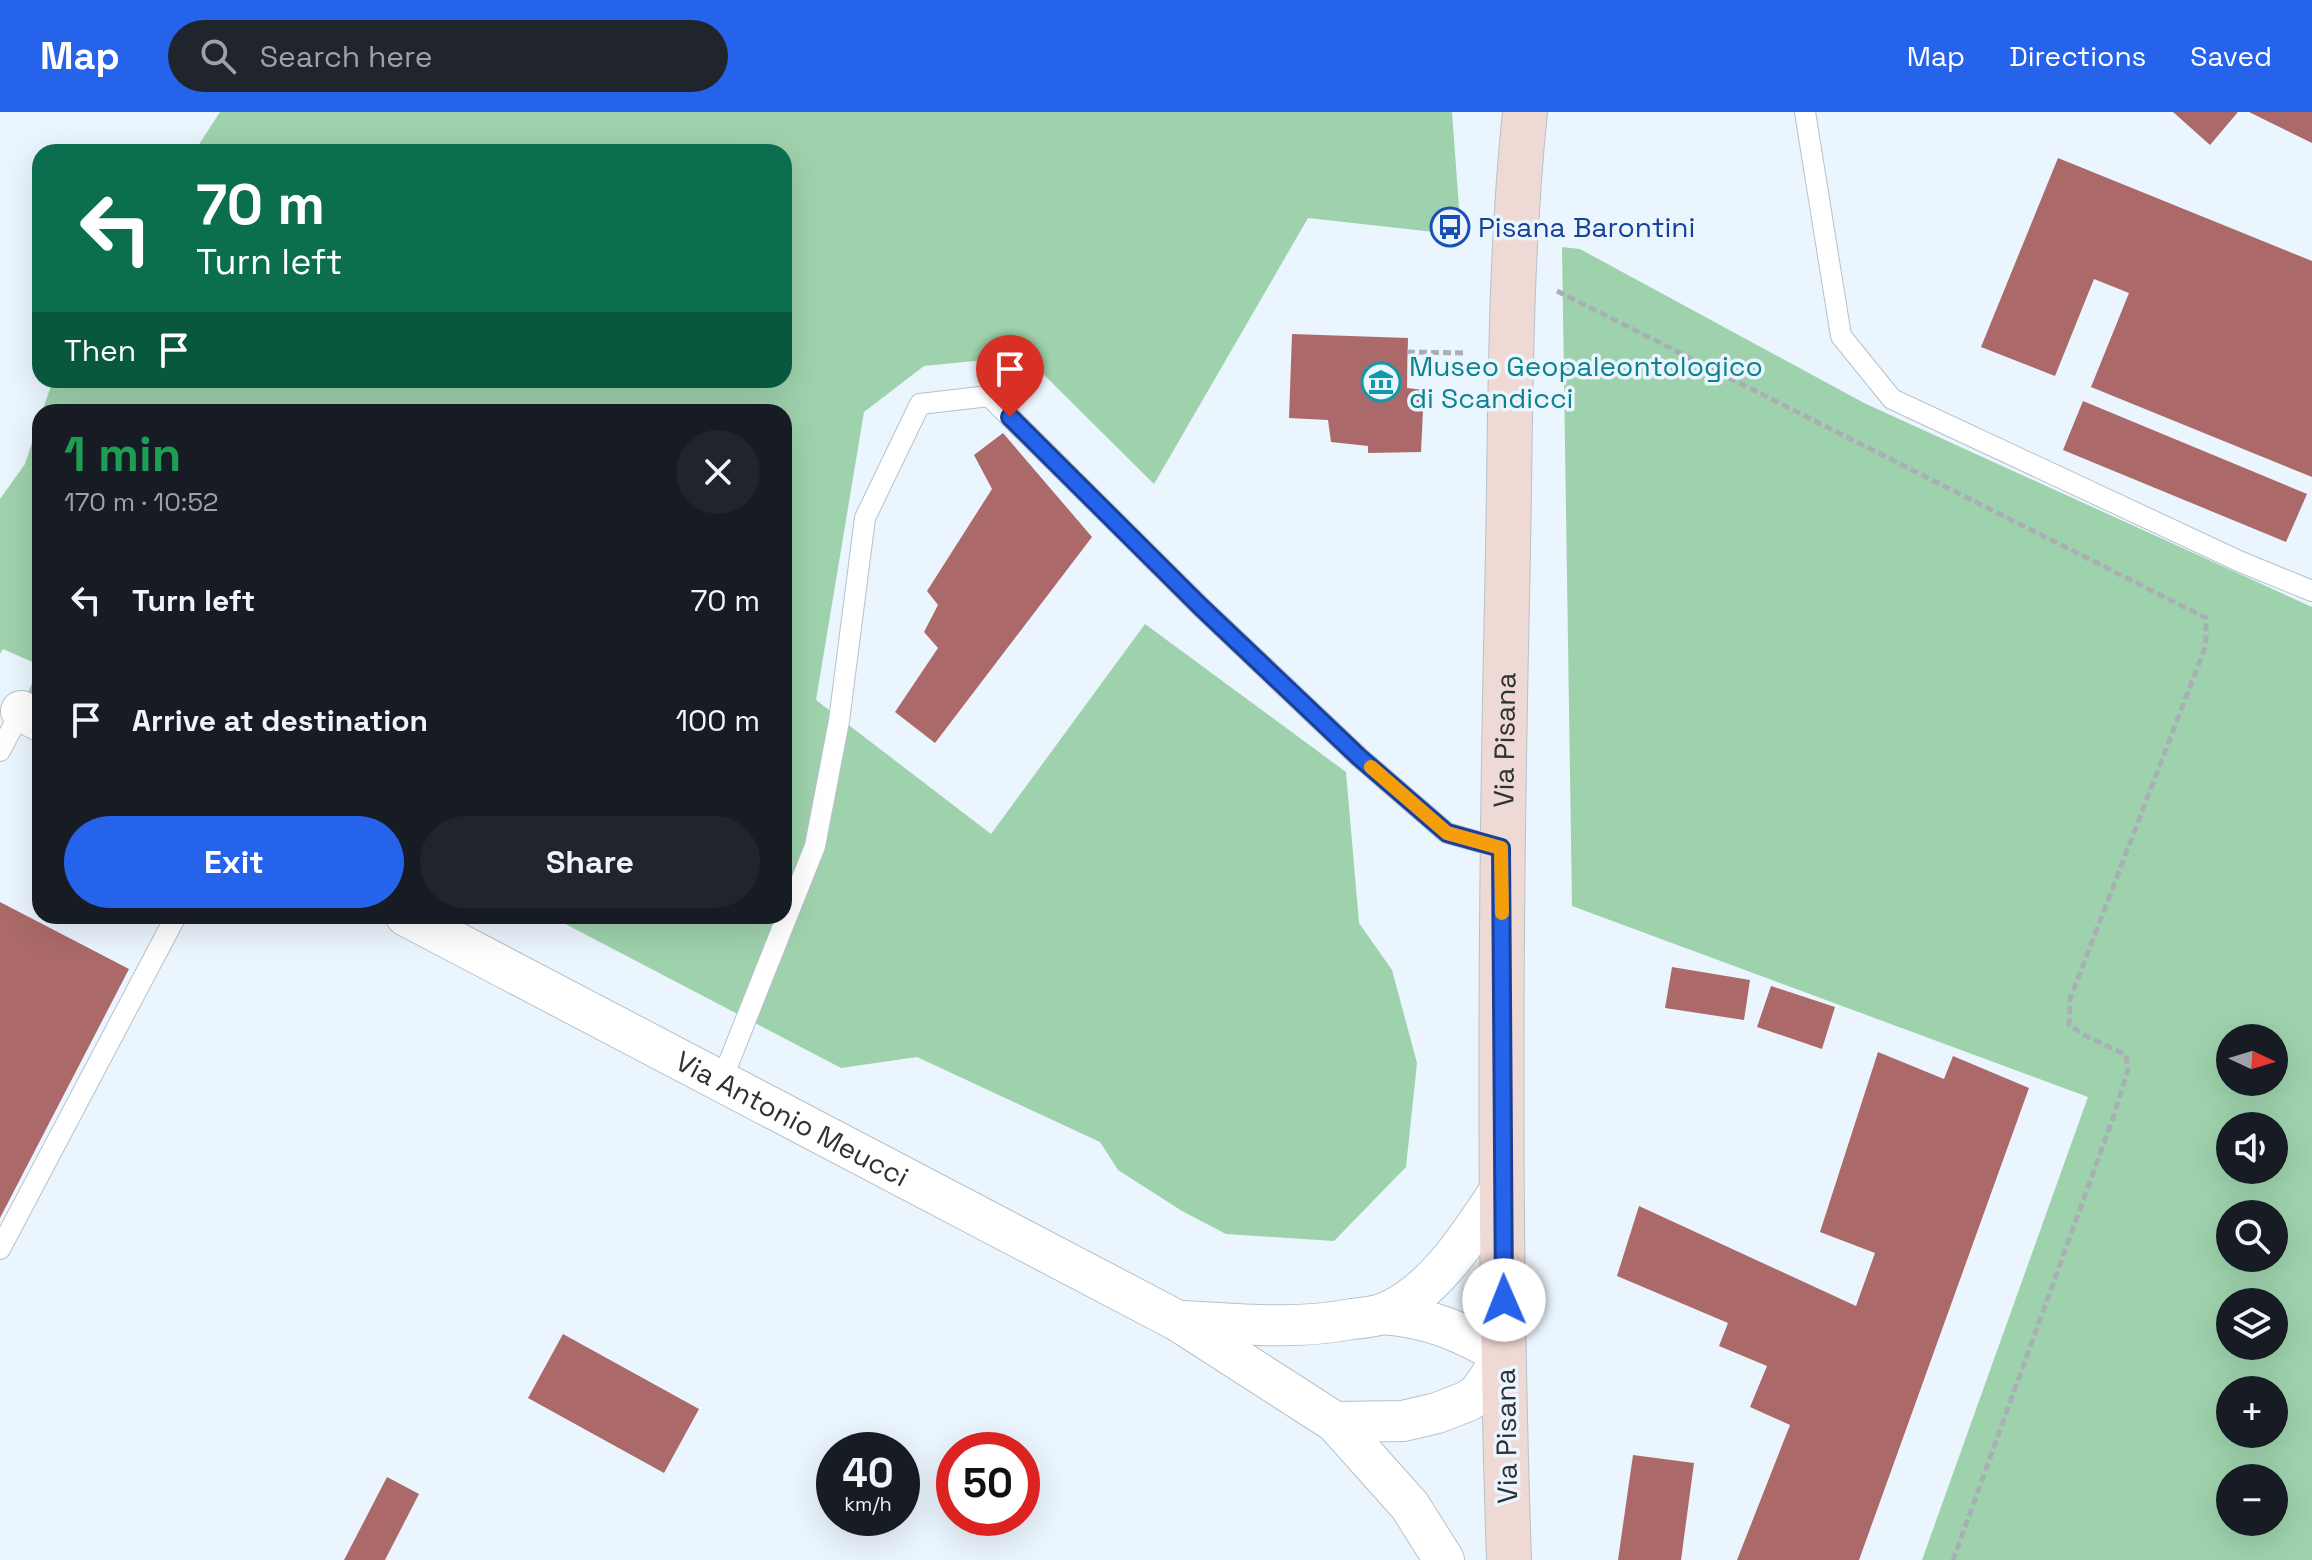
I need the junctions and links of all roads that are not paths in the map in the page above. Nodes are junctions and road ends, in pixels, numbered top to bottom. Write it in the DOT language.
graph roads {
  1 [pos="1525,112"];
  2 [pos="1805,112"];
  3 [pos="2312,591"];
  4 [pos="31,716"];
  5 [pos="0,751"];
  6 [pos="1501,848"];
  7 [pos="792,904"];
  8 [pos="172,924"];
  9 [pos="421,924"];
  10 [pos="784,924"];
  11 [pos="721,1082"];
  12 [pos="1502,1187"];
  13 [pos="0,1249"];
  14 [pos="1382,1314"];
  15 [pos="1178,1321"];
  16 [pos="1504,1356"];
  17 [pos="1335,1422"];
  18 [pos="1444,1560"];
  19 [pos="1509,1560"];
  1 -- 6 [label="main road, Via Pisana"];
  2 -- 3 [label="lane"];
  4 -- 5 [label="lane"];
  6 -- 7 [label="lane"];
  6 -- 12 [label="main road, Via Pisana"];
  8 -- 13 [label="lane"];
  9 -- 11 [label="street, Via Antonio Meucci"];
  10 -- 11 [label="lane"];
  11 -- 15 [label="street, Via Antonio Meucci"];
  12 -- 14 [label="street, Via Antonio Meucci"];
  12 -- 16 [label="main road, Via Pisana"];
  14 -- 15 [label="street, Via Antonio Meucci"];
  14 -- 16 [label="street, Via Antonio Meucci"];
  15 -- 17 [label="street, Via Antonio Meucci"];
  16 -- 17 [label="street"];
  16 -- 19 [label="main road, Via Pisana"];
  17 -- 18 [label="street, Via Antonio Meucci"];
}
